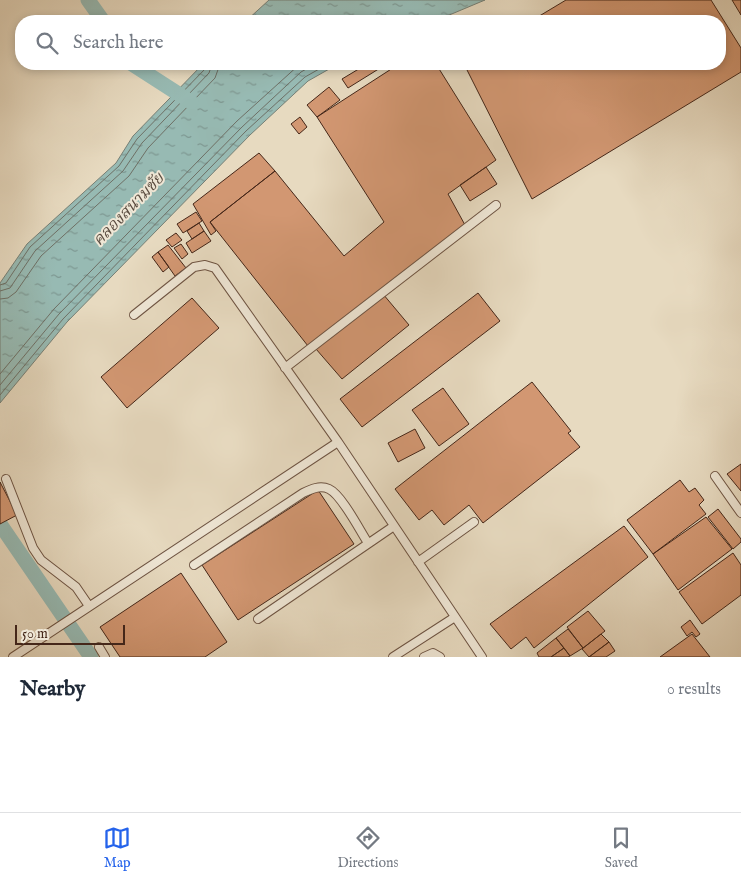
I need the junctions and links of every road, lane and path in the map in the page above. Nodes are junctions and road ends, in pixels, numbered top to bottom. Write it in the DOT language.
graph roads {
  1 [pos="496,205"];
  2 [pos="134,315"];
  3 [pos="285,368"];
  4 [pos="338,442"];
  5 [pos="715,476"];
  6 [pos="6,479"];
  7 [pos="741,513"];
  8 [pos="474,522"];
  9 [pos="394,526"];
  10 [pos="368,543"];
  11 [pos="418,562"];
  12 [pos="194,565"];
  13 [pos="89,606"];
  14 [pos="455,618"];
  15 [pos="258,619"];
  16 [pos="99,647"];
  17 [pos="12,657"];
  18 [pos="105,657"];
  19 [pos="393,657"];
  20 [pos="424,657"];
  21 [pos="440,657"];
  22 [pos="482,657"];
  1 -- 3 [label="lane"];
  2 -- 3 [label="lane"];
  3 -- 4 [label="lane"];
  4 -- 9 [label="lane"];
  4 -- 13 [label="lane"];
  5 -- 7 [label="lane"];
  6 -- 13 [label="lane"];
  8 -- 11 [label="lane"];
  9 -- 10 [label="lane"];
  9 -- 11 [label="lane"];
  10 -- 12 [label="lane"];
  10 -- 15 [label="lane"];
  11 -- 14 [label="lane"];
  13 -- 17 [label="lane"];
  14 -- 19 [label="lane"];
  14 -- 22 [label="lane"];
  16 -- 18 [label="lane"];
  20 -- 21 [label="lane"];
}
